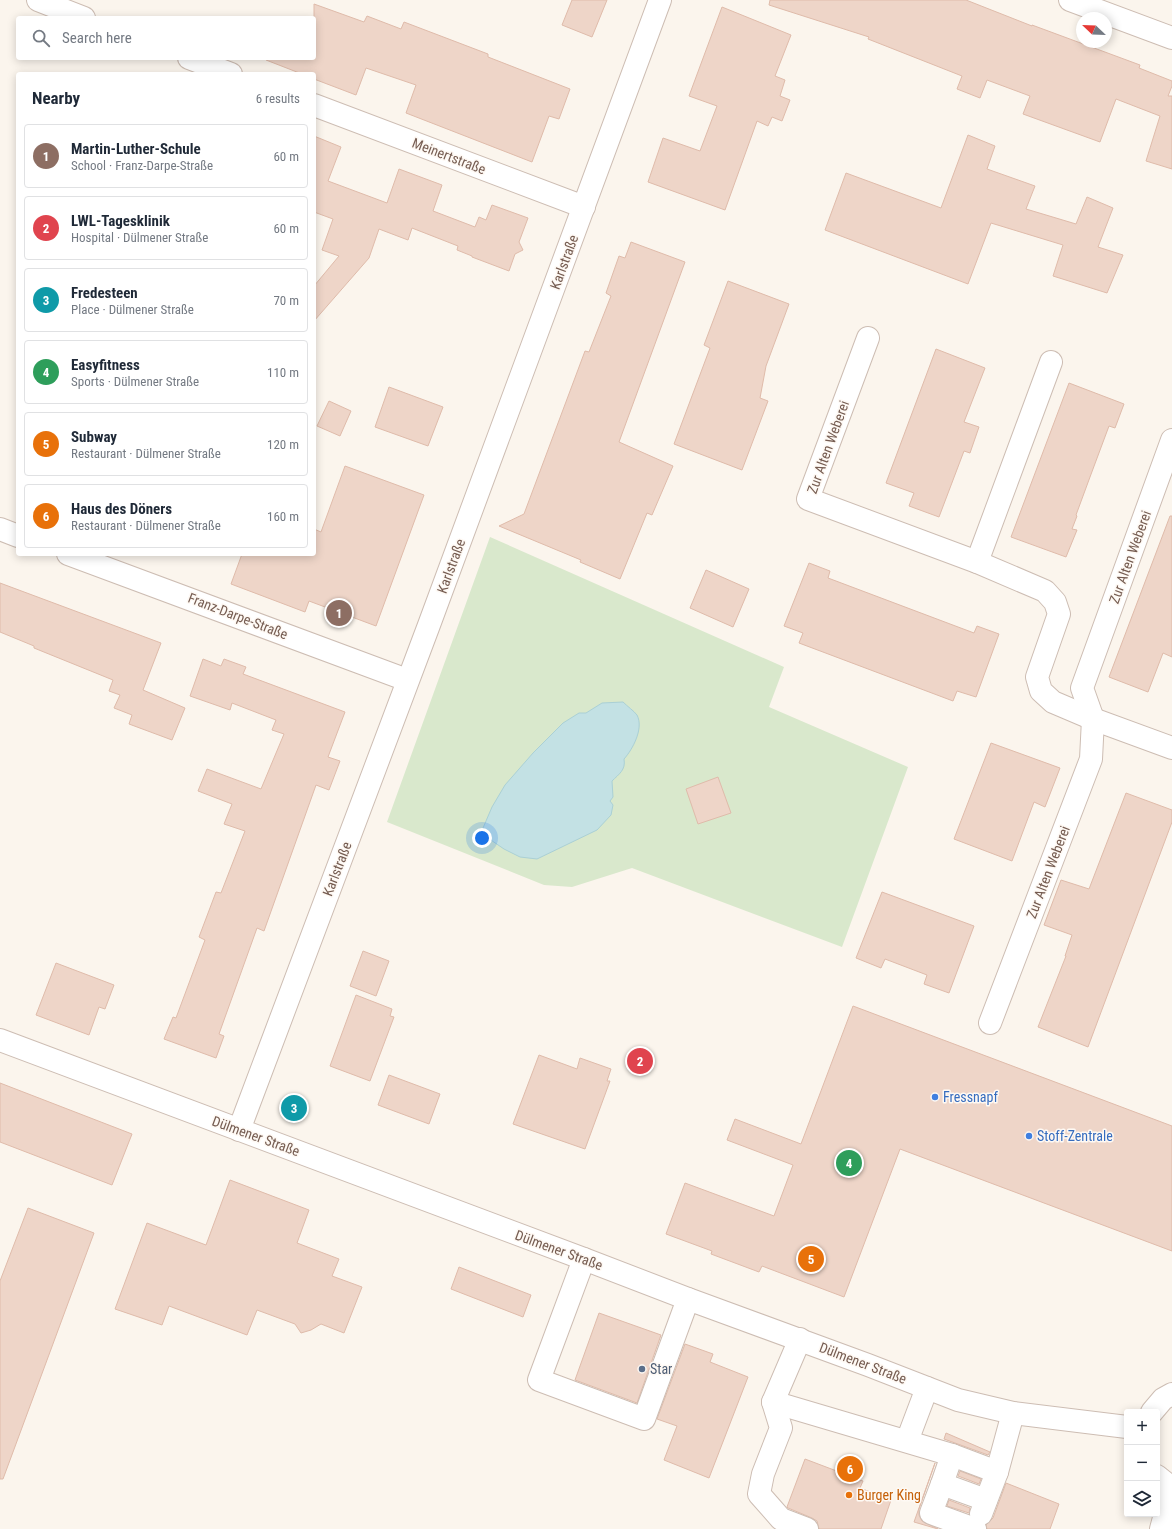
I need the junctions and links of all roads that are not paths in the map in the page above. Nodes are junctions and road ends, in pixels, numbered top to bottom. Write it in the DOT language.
graph roads {
  1 [pos="38,0"];
  2 [pos="660,0"];
  3 [pos="1070,0"];
  4 [pos="79,16"];
  5 [pos="1172,38"];
  6 [pos="194,60"];
  7 [pos="226,72"];
  8 [pos="316,106"];
  9 [pos="584,207"];
  10 [pos="868,338"];
  11 [pos="1051,362"];
  12 [pos="1172,440"];
  13 [pos="0,529"];
  14 [pos="16,535"];
  15 [pos="73,556"];
  16 [pos="977,562"];
  17 [pos="407,680"];
  18 [pos="1093,719"];
  19 [pos="1172,748"];
  20 [pos="990,1023"];
  21 [pos="0,1040"];
  22 [pos="239,1130"];
  23 [pos="584,1259"];
  24 [pos="688,1299"];
  25 [pos="800,1339"];
  26 [pos="927,1388"];
  27 [pos="1172,1394"];
  28 [pos="773,1402"];
  29 [pos="1155,1409"];
  30 [pos="1013,1413"];
  31 [pos="1124,1426"];
  32 [pos="907,1441"];
  33 [pos="952,1455"];
  34 [pos="997,1472"];
  35 [pos="1160,1478"];
  36 [pos="942,1484"];
  37 [pos="1172,1488"];
  38 [pos="986,1500"];
  39 [pos="928,1521"];
  40 [pos="807,1529"];
  41 [pos="975,1529"];
  42 [pos="1161,1529"];
  1 -- 4 [label="street"];
  2 -- 9 [label="street, Karlstraße"];
  3 -- 5 [label="street"];
  6 -- 7 [label="street"];
  8 -- 9 [label="street, Meinertstraße"];
  9 -- 17 [label="street, Karlstraße"];
  10 -- 16 [label="street, Zur Alten Weberei"];
  11 -- 16 [label="street"];
  12 -- 18 [label="street, Zur Alten Weberei"];
  13 -- 14 [label="street"];
  15 -- 17 [label="street, Franz-Darpe-Straße"];
  16 -- 18 [label="street, Zur Alten Weberei"];
  17 -- 22 [label="street, Karlstraße"];
  18 -- 19 [label="street, Zur Alten Weberei"];
  18 -- 20 [label="street, Zur Alten Weberei"];
  21 -- 22 [label="street, Dülmener Straße"];
  22 -- 23 [label="street, Dülmener Straße"];
  23 -- 24 [label="street, Dülmener Straße"];
  23 -- 24 [label="street"];
  24 -- 25 [label="street, Dülmener Straße"];
  25 -- 26 [label="street, Dülmener Straße"];
  25 -- 28 [label="street"];
  26 -- 30 [label="street, Dülmener Straße"];
  26 -- 32 [label="street"];
  27 -- 29 [label="street"];
  28 -- 32 [label="street"];
  28 -- 40 [label="street"];
  30 -- 31 [label="street, Dülmener Straße"];
  30 -- 34 [label="street"];
  32 -- 33 [label="street"];
  33 -- 34 [label="street"];
  33 -- 36 [label="street"];
  34 -- 38 [label="street"];
  35 -- 37 [label="street"];
  36 -- 38 [label="street"];
  36 -- 39 [label="street"];
  37 -- 42 [label="street"];
  38 -- 41 [label="street"];
  39 -- 41 [label="street"];
}
